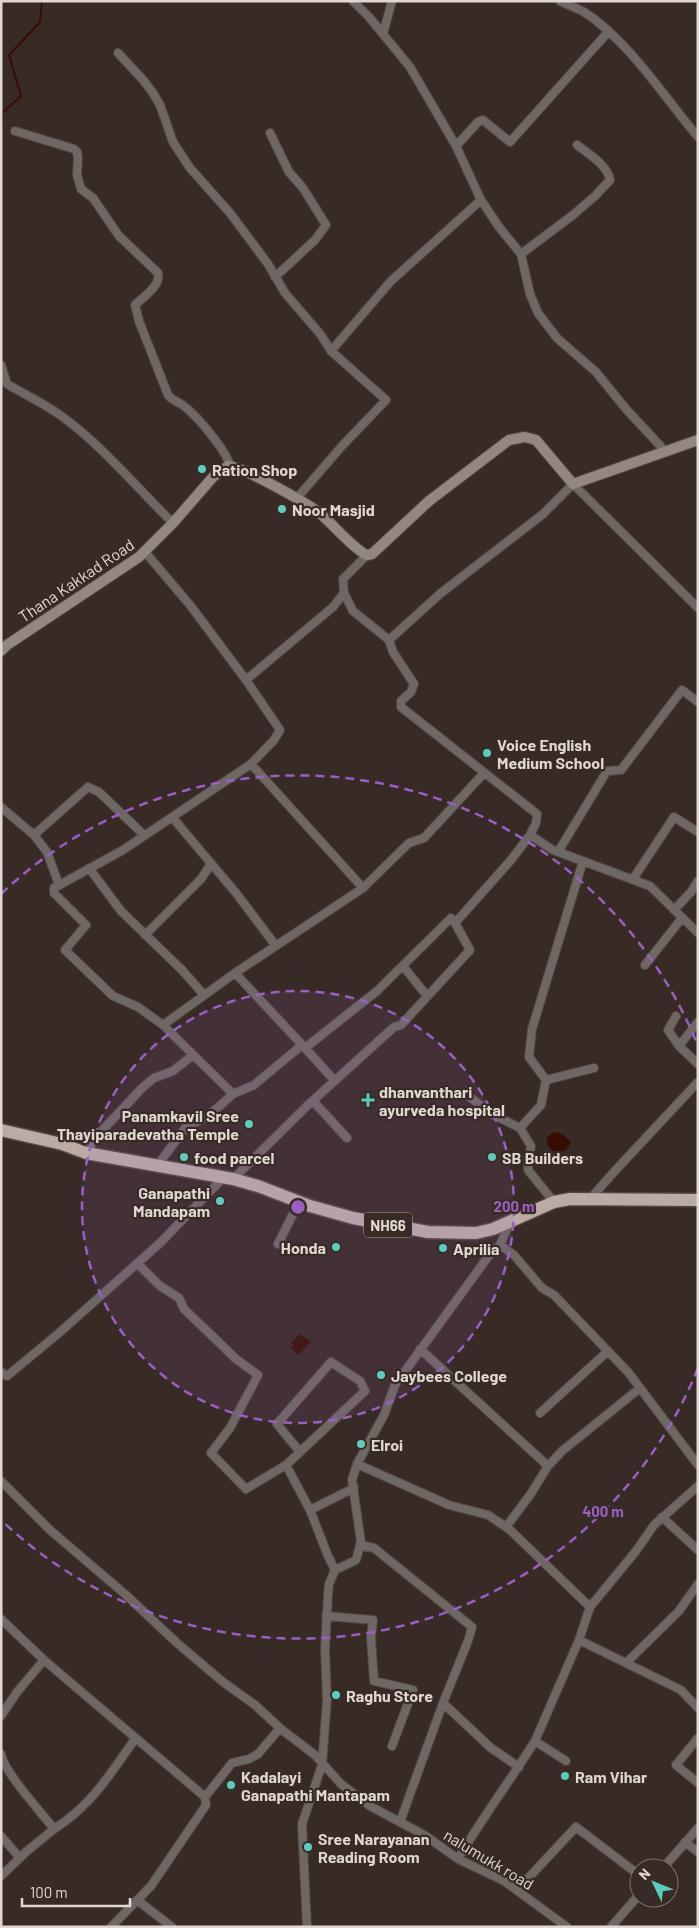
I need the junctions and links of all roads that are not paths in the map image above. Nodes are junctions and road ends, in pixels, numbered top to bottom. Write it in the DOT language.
graph roads {
  1 [pos="353,1"];
  2 [pos="392,1"];
  3 [pos="560,1"];
  4 [pos="609,31"];
  5 [pos="383,34"];
  6 [pos="118,53"];
  7 [pos="15,131"];
  8 [pos="270,133"];
  9 [pos="698,137"];
  10 [pos="577,145"];
  11 [pos="456,146"];
  12 [pos="481,200"];
  13 [pos="521,254"];
  14 [pos="275,277"];
  15 [pos="332,351"];
  16 [pos="1,365"];
  17 [pos="698,440"];
  18 [pos="666,452"];
  19 [pos="230,466"];
  20 [pos="572,484"];
  21 [pos="297,498"];
  22 [pos="173,523"];
  23 [pos="145,552"];
  24 [pos="368,555"];
  25 [pos="344,594"];
  26 [pos="698,608"];
  27 [pos="389,640"];
  28 [pos="1,651"];
  29 [pos="246,680"];
  30 [pos="698,702"];
  31 [pos="251,764"];
  32 [pos="484,774"];
  33 [pos="1,806"];
  34 [pos="172,817"];
  35 [pos="698,832"];
  36 [pos="530,834"];
  37 [pos="34,835"];
  38 [pos="144,835"];
  39 [pos="558,852"];
  40 [pos="583,861"];
  41 [pos="211,864"];
  42 [pos="88,868"];
  43 [pos="634,879"];
  44 [pos="698,881"];
  45 [pos="59,885"];
  46 [pos="363,888"];
  47 [pos="674,910"];
  48 [pos="682,918"];
  49 [pos="455,923"];
  50 [pos="698,933"];
  51 [pos="145,934"];
  52 [pos="276,946"];
  53 [pos="645,965"];
  54 [pos="403,966"];
  55 [pos="235,973"];
  56 [pos="204,995"];
  57 [pos="426,996"];
  58 [pos="676,1016"];
  59 [pos="698,1022"];
  60 [pos="163,1025"];
  61 [pos="304,1046"];
  62 [pos="679,1046"];
  63 [pos="193,1054"];
  64 [pos="698,1064"];
  65 [pos="594,1068"];
  66 [pos="335,1080"];
  67 [pos="546,1080"];
  68 [pos="698,1082"];
  69 [pos="233,1094"];
  70 [pos="467,1095"];
  71 [pos="313,1101"];
  72 [pos="520,1128"];
  73 [pos="1,1130"];
  74 [pos="1,1136"];
  75 [pos="347,1138"];
  76 [pos="83,1152"];
  77 [pos="157,1166"];
  78 [pos="228,1179"];
  79 [pos="591,1198"];
  80 [pos="698,1200"];
  81 [pos="299,1202"];
  82 [pos="554,1202"];
  83 [pos="510,1221"];
  84 [pos="278,1244"];
  85 [pos="500,1245"];
  86 [pos="137,1263"];
  87 [pos="420,1349"];
  88 [pos="608,1351"];
  89 [pos="1,1372"];
  90 [pos="640,1388"];
  91 [pos="540,1413"];
  92 [pos="300,1452"];
  93 [pos="357,1464"];
  94 [pos="286,1465"];
  95 [pos="698,1465"];
  96 [pos="548,1466"];
  97 [pos="1,1481"];
  98 [pos="698,1486"];
  99 [pos="354,1488"];
  100 [pos="310,1510"];
  101 [pos="662,1517"];
  102 [pos="506,1527"];
  103 [pos="360,1545"];
  104 [pos="698,1550"];
  105 [pos="336,1570"];
  106 [pos="698,1584"];
  107 [pos="590,1607"];
  108 [pos="326,1616"];
  109 [pos="2,1621"];
  110 [pos="579,1640"];
  111 [pos="44,1660"];
  112 [pos="626,1663"];
  113 [pos="443,1703"];
  114 [pos="698,1708"];
  115 [pos="1,1716"];
  116 [pos="280,1728"];
  117 [pos="698,1738"];
  118 [pos="135,1739"];
  119 [pos="535,1741"];
  120 [pos="392,1746"];
  121 [pos="1,1754"];
  122 [pos="566,1761"];
  123 [pos="322,1765"];
  124 [pos="519,1767"];
  125 [pos="698,1783"];
  126 [pos="205,1797"];
  127 [pos="400,1822"];
  128 [pos="698,1828"];
  129 [pos="54,1829"];
  130 [pos="1,1836"];
  131 [pos="685,1842"];
  132 [pos="698,1852"];
  133 [pos="20,1858"];
  134 [pos="671,1858"];
  135 [pos="458,1859"];
  136 [pos="629,1867"];
  137 [pos="1,1876"];
  138 [pos="516,1890"];
  139 [pos="137,1900"];
  140 [pos="629,1906"];
  141 [pos="111,1927"];
  142 [pos="172,1927"];
  143 [pos="307,1927"];
  144 [pos="567,1927"];
  145 [pos="611,1927"];
  1 -- 5 [label="street"];
  2 -- 5 [label="street"];
  3 -- 4 [label="street"];
  4 -- 9 [label="street"];
  4 -- 11 [label="street"];
  5 -- 11 [label="street"];
  6 -- 14 [label="street"];
  7 -- 19 [label="street"];
  8 -- 14 [label="street"];
  10 -- 13 [label="street"];
  11 -- 12 [label="street"];
  12 -- 13 [label="street"];
  12 -- 15 [label="street"];
  13 -- 18 [label="street"];
  14 -- 15 [label="street"];
  15 -- 21 [label="street"];
  16 -- 22 [label="street"];
  17 -- 18 [label="main road"];
  18 -- 20 [label="main road"];
  19 -- 21 [label="main road"];
  19 -- 22 [label="main road, Thana Kakkad Road"];
  20 -- 24 [label="main road"];
  20 -- 26 [label="street"];
  20 -- 27 [label="street"];
  21 -- 24 [label="main road"];
  22 -- 23 [label="main road, Thana Kakkad Road"];
  23 -- 28 [label="main road, Thana Kakkad Road"];
  23 -- 29 [label="street"];
  24 -- 25 [label="street"];
  25 -- 27 [label="street"];
  25 -- 29 [label="street"];
  27 -- 32 [label="street"];
  29 -- 31 [label="street"];
  30 -- 39 [label="street"];
  31 -- 34 [label="street"];
  31 -- 46 [label="street"];
  32 -- 36 [label="street"];
  32 -- 46 [label="street"];
  33 -- 37 [label="street"];
  34 -- 38 [label="street"];
  34 -- 41 [label="street"];
  35 -- 43 [label="street"];
  36 -- 39 [label="street"];
  36 -- 49 [label="street"];
  37 -- 38 [label="street"];
  37 -- 45 [label="street"];
  38 -- 42 [label="street"];
  39 -- 40 [label="street"];
  40 -- 43 [label="street"];
  40 -- 67 [label="street"];
  41 -- 51 [label="street"];
  41 -- 52 [label="street"];
  42 -- 45 [label="street"];
  42 -- 51 [label="street"];
  43 -- 47 [label="street"];
  44 -- 47 [label="street"];
  45 -- 60 [label="street"];
  46 -- 52 [label="street"];
  47 -- 48 [label="street"];
  48 -- 50 [label="street"];
  48 -- 53 [label="street"];
  49 -- 54 [label="street"];
  49 -- 57 [label="street"];
  51 -- 56 [label="street"];
  52 -- 55 [label="street"];
  54 -- 57 [label="street"];
  54 -- 61 [label="street"];
  55 -- 56 [label="street"];
  55 -- 61 [label="street"];
  56 -- 60 [label="street"];
  57 -- 66 [label="street"];
  58 -- 62 [label="street"];
  59 -- 62 [label="street"];
  60 -- 63 [label="street"];
  61 -- 66 [label="street"];
  61 -- 69 [label="street"];
  62 -- 64 [label="street"];
  63 -- 69 [label="street"];
  63 -- 76 [label="street"];
  65 -- 67 [label="street"];
  66 -- 71 [label="street"];
  67 -- 72 [label="street"];
  68 -- 79 [label="street"];
  69 -- 77 [label="street"];
  70 -- 72 [label="street"];
  71 -- 75 [label="street"];
  71 -- 78 [label="street"];
  72 -- 82 [label="street"];
  73 -- 76 [label="highway, NH66"];
  74 -- 76 [label="highway, NH66"];
  76 -- 77 [label="highway, NH66"];
  77 -- 78 [label="highway, NH66"];
  78 -- 81 [label="highway, NH66"];
  78 -- 86 [label="street"];
  79 -- 80 [label="highway, NH66"];
  79 -- 82 [label="highway, NH66"];
  81 -- 83 [label="highway, NH66"];
  81 -- 84 [label="street"];
  82 -- 83 [label="highway, NH66"];
  83 -- 85 [label="street"];
  85 -- 87 [label="street"];
  85 -- 88 [label="street"];
  86 -- 89 [label="street"];
  86 -- 94 [label="street"];
  87 -- 93 [label="street"];
  87 -- 96 [label="street"];
  88 -- 90 [label="street"];
  88 -- 91 [label="street"];
  90 -- 95 [label="street"];
  90 -- 96 [label="street"];
  92 -- 92 [label="street"];
  92 -- 94 [label="street"];
  93 -- 99 [label="street"];
  93 -- 102 [label="street"];
  94 -- 100 [label="street"];
  96 -- 102 [label="street"];
  97 -- 116 [label="street, nalumukk road"];
  98 -- 101 [label="street"];
  99 -- 100 [label="street"];
  99 -- 103 [label="street"];
  100 -- 105 [label="street"];
  101 -- 104 [label="street"];
  101 -- 107 [label="street"];
  102 -- 107 [label="street"];
  103 -- 105 [label="street"];
  103 -- 113 [label="street"];
  105 -- 108 [label="street"];
  106 -- 112 [label="street"];
  107 -- 110 [label="street"];
  108 -- 120 [label="street"];
  108 -- 123 [label="street"];
  109 -- 111 [label="street"];
  110 -- 112 [label="street"];
  110 -- 119 [label="street"];
  111 -- 115 [label="street"];
  111 -- 118 [label="street"];
  112 -- 114 [label="street"];
  113 -- 124 [label="street"];
  113 -- 127 [label="street"];
  116 -- 123 [label="street, nalumukk road"];
  116 -- 126 [label="street"];
  117 -- 125 [label="street"];
  118 -- 126 [label="street"];
  118 -- 129 [label="street"];
  119 -- 122 [label="street"];
  119 -- 124 [label="street"];
  121 -- 129 [label="street"];
  123 -- 127 [label="street, nalumukk road"];
  123 -- 143 [label="street"];
  124 -- 135 [label="street"];
  126 -- 139 [label="street"];
  127 -- 135 [label="street, nalumukk road"];
  128 -- 131 [label="street"];
  129 -- 133 [label="street"];
  130 -- 133 [label="street"];
  131 -- 132 [label="street"];
  131 -- 134 [label="street"];
  133 -- 137 [label="street"];
  135 -- 138 [label="street, nalumukk road"];
  136 -- 138 [label="street"];
  138 -- 144 [label="street, nalumukk road"];
  139 -- 141 [label="street"];
  139 -- 142 [label="street"];
  140 -- 145 [label="street"];
}
